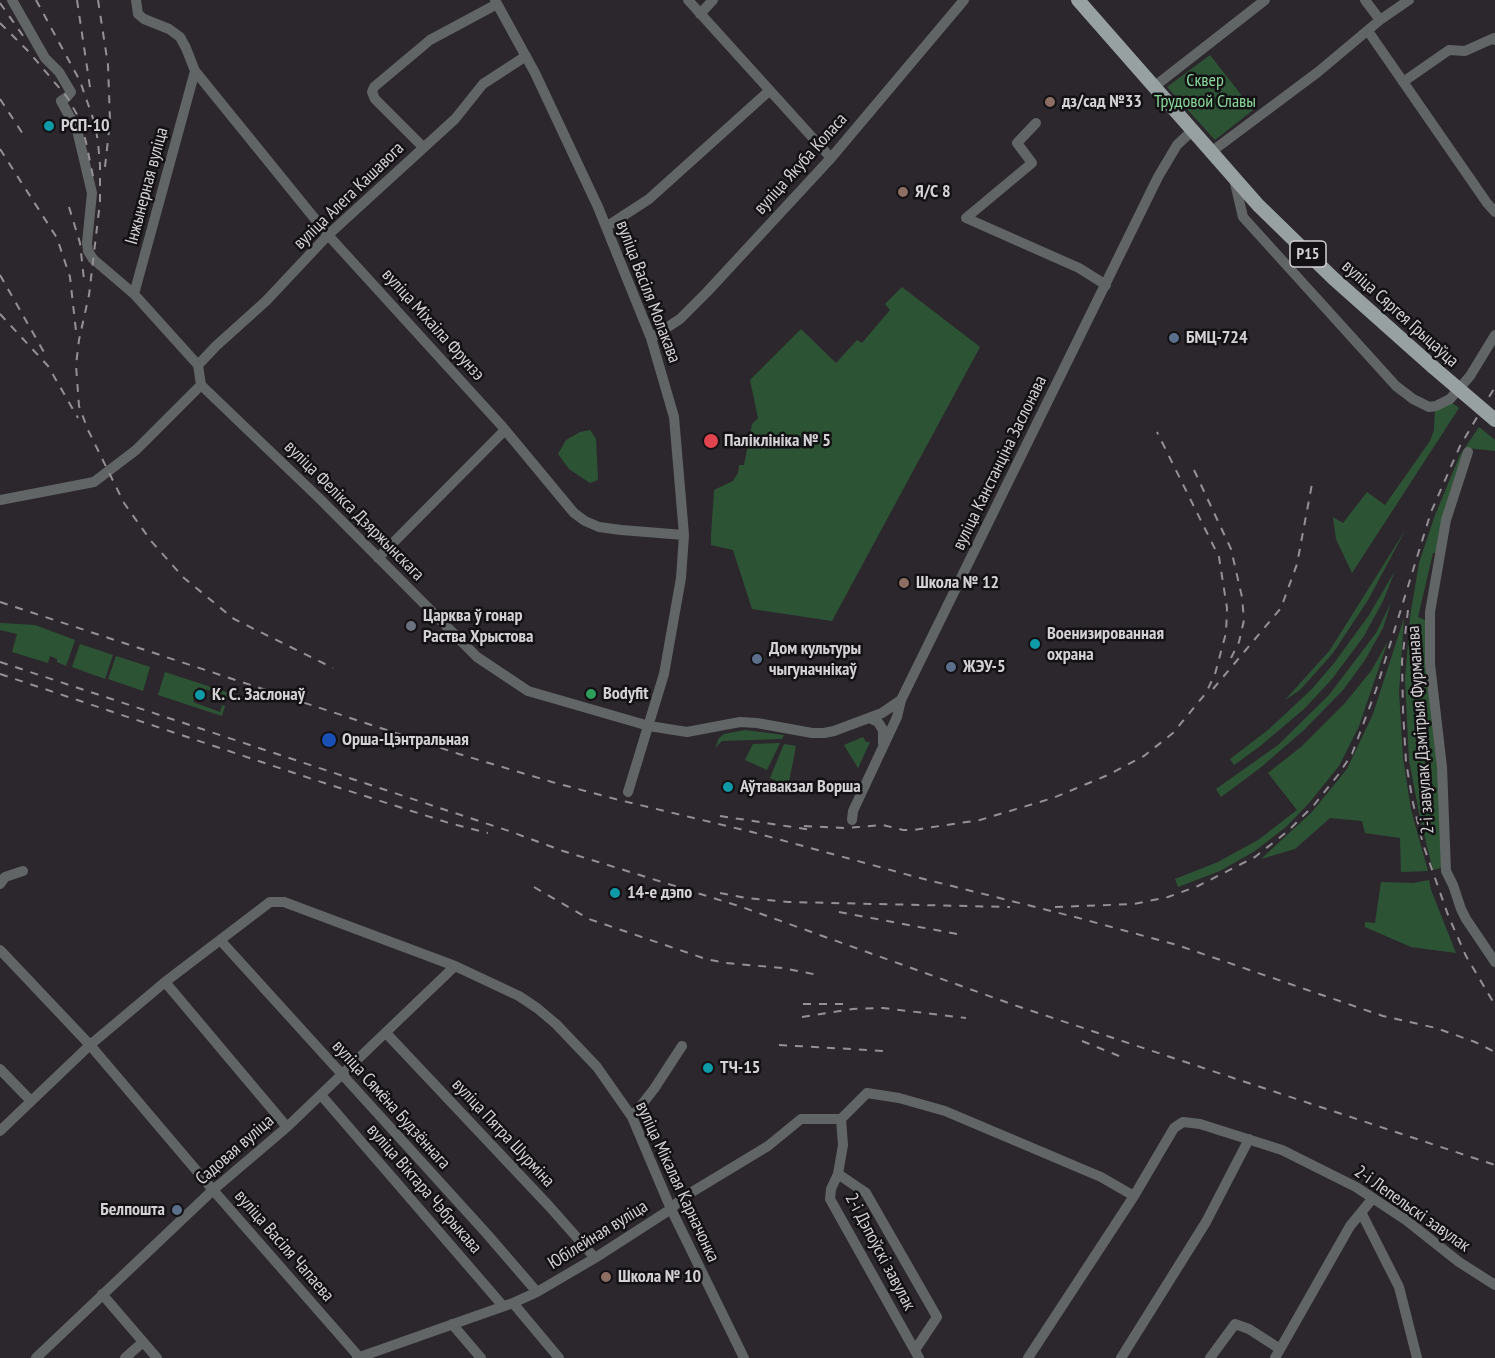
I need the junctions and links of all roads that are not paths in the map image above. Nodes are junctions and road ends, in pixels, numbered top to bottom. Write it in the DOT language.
graph roads {
  1 [pos="12,0"];
  2 [pos="135,0"];
  3 [pos="688,0"];
  4 [pos="713,0"];
  5 [pos="964,0"];
  6 [pos="1078,0"];
  7 [pos="1265,0"];
  8 [pos="1365,0"];
  9 [pos="1409,0"];
  10 [pos="496,2"];
  11 [pos="700,14"];
  12 [pos="1380,20"];
  13 [pos="1368,31"];
  14 [pos="1495,40"];
  15 [pos="526,56"];
  16 [pos="195,71"];
  17 [pos="1403,82"];
  18 [pos="1155,86"];
  19 [pos="769,91"];
  20 [pos="1035,123"];
  21 [pos="1193,130"];
  22 [pos="423,147"];
  23 [pos="1212,152"];
  24 [pos="831,158"];
  25 [pos="1234,179"];
  26 [pos="1495,212"];
  27 [pos="606,227"];
  28 [pos="328,235"];
  29 [pos="1107,285"];
  30 [pos="134,294"];
  31 [pos="1495,335"];
  32 [pos="651,338"];
  33 [pos="198,365"];
  34 [pos="201,385"];
  35 [pos="1495,420"];
  36 [pos="506,430"];
  37 [pos="1468,452"];
  38 [pos="0,500"];
  39 [pos="684,535"];
  40 [pos="378,558"];
  41 [pos="901,700"];
  42 [pos="869,718"];
  43 [pos="649,726"];
  44 [pos="883,745"];
  45 [pos="628,792"];
  46 [pos="852,820"];
  47 [pos="23,872"];
  48 [pos="0,884"];
  49 [pos="220,941"];
  50 [pos="0,950"];
  51 [pos="1495,962"];
  52 [pos="455,966"];
  53 [pos="165,982"];
  54 [pos="386,1033"];
  55 [pos="90,1045"];
  56 [pos="682,1046"];
  57 [pos="0,1069"];
  58 [pos="341,1076"];
  59 [pos="321,1095"];
  60 [pos="31,1101"];
  61 [pos="632,1117"];
  62 [pos="841,1119"];
  63 [pos="287,1127"];
  64 [pos="0,1131"];
  65 [pos="1249,1139"];
  66 [pos="838,1174"];
  67 [pos="213,1190"];
  68 [pos="1134,1196"];
  69 [pos="1373,1198"];
  70 [pos="671,1209"];
  71 [pos="1362,1214"];
  72 [pos="595,1258"];
  73 [pos="1495,1285"];
  74 [pos="537,1292"];
  75 [pos="102,1294"];
  76 [pos="508,1304"];
  77 [pos="452,1324"];
  78 [pos="143,1342"];
  79 [pos="1278,1353"];
  80 [pos="917,1354"];
  81 [pos="36,1358"];
  82 [pos="125,1358"];
  83 [pos="157,1358"];
  84 [pos="359,1358"];
  85 [pos="481,1358"];
  86 [pos="559,1358"];
  87 [pos="744,1358"];
  88 [pos="1028,1358"];
  89 [pos="1121,1358"];
  90 [pos="1210,1358"];
  91 [pos="1417,1358"];
  1 -- 30 [label="street"];
  2 -- 16 [label="street"];
  3 -- 11 [label="street"];
  4 -- 11 [label="street"];
  5 -- 24 [label="street, вуліца Якуба Коласа"];
  6 -- 18 [label="main road, вуліца Сяргея Грыцаўца / Р15"];
  7 -- 18 [label="street"];
  8 -- 12 [label="street"];
  9 -- 12 [label="street"];
  10 -- 15 [label="street, вуліца Васіля Молакава"];
  10 -- 22 [label="street"];
  11 -- 19 [label="street"];
  12 -- 13 [label="street"];
  13 -- 17 [label="street"];
  13 -- 23 [label="street"];
  14 -- 17 [label="street"];
  15 -- 22 [label="street, вуліца Алега Кашавога"];
  15 -- 27 [label="street, вуліца Васіля Молакава"];
  16 -- 28 [label="street, вуліца Міхаіла Фрунзэ"];
  16 -- 30 [label="street, Інжынерная вуліца"];
  17 -- 26 [label="street"];
  18 -- 21 [label="main road, вуліца Сяргея Грыцаўца / Р15"];
  19 -- 24 [label="street"];
  19 -- 27 [label="street"];
  20 -- 29 [label="street"];
  21 -- 23 [label="main road, вуліца Сяргея Грыцаўца / Р15"];
  21 -- 29 [label="street, вуліца Канстанціна Заслонава"];
  22 -- 28 [label="street, вуліца Алега Кашавога"];
  23 -- 25 [label="main road, вуліца Сяргея Грыцаўца / Р15"];
  24 -- 32 [label="street, вуліца Якуба Коласа"];
  25 -- 31 [label="street"];
  25 -- 35 [label="main road, вуліца Сяргея Грыцаўца / Р15, bridge"];
  27 -- 32 [label="street, вуліца Васіля Молакава"];
  28 -- 33 [label="street, вуліца Алега Кашавога"];
  28 -- 36 [label="street, вуліца Міхаіла Фрунзэ"];
  29 -- 41 [label="street, вуліца Канстанціна Заслонава"];
  30 -- 33 [label="street"];
  32 -- 39 [label="street, вуліца Васіля Молакава"];
  33 -- 34 [label="street"];
  34 -- 38 [label="street"];
  34 -- 40 [label="street, вуліца Фелікса Дзяржынскага"];
  36 -- 39 [label="street, вуліца Міхаіла Фрунзэ"];
  36 -- 40 [label="street"];
  37 -- 51 [label="street, 2-і завулак Дзмітрыя Фурманава"];
  39 -- 43 [label="street, вуліца Васіля Молакава"];
  40 -- 43 [label="street, вуліца Фелікса Дзяржынскага"];
  41 -- 42 [label="street, вуліца Фелікса Дзяржынскага"];
  41 -- 44 [label="street, вуліца Канстанціна Заслонава"];
  42 -- 43 [label="street, вуліца Фелікса Дзяржынскага"];
  42 -- 44 [label="street"];
  43 -- 45 [label="street, вуліца Васіля Молакава"];
  44 -- 46 [label="street, вуліца Канстанціна Заслонава"];
  47 -- 48 [label="street"];
  49 -- 52 [label="street, вуліца Мікалая Карначонка"];
  49 -- 53 [label="street"];
  49 -- 58 [label="street, вуліца Сямёна Будзённага"];
  50 -- 55 [label="street, вуліца Васіля Чапаева"];
  52 -- 54 [label="street, Садовая вуліца"];
  52 -- 61 [label="street, вуліца Мікалая Карначонка"];
  53 -- 55 [label="street"];
  53 -- 63 [label="street"];
  54 -- 58 [label="street, Садовая вуліца"];
  54 -- 72 [label="street, вуліца Пятра Шурміна"];
  55 -- 60 [label="street"];
  55 -- 67 [label="street, вуліца Васіля Чапаева"];
  56 -- 61 [label="street"];
  57 -- 60 [label="street"];
  58 -- 59 [label="street, Садовая вуліца"];
  58 -- 74 [label="street, вуліца Сямёна Будзённага"];
  59 -- 63 [label="street, Садовая вуліца"];
  59 -- 76 [label="street, вуліца Віктара Чэбрыкава"];
  60 -- 64 [label="street"];
  61 -- 70 [label="street, вуліца Мікалая Карначонка"];
  62 -- 66 [label="street, 2-і Дэпоўскі завулак"];
  62 -- 68 [label="street"];
  62 -- 70 [label="street, Юбілейная вуліца"];
  63 -- 67 [label="street, Садовая вуліца"];
  65 -- 68 [label="street, 2-і Лепельскі завулак"];
  65 -- 69 [label="street, 2-і Лепельскі завулак"];
  65 -- 89 [label="street"];
  66 -- 80 [label="street, 2-і Дэпоўскі завулак"];
  66 -- 80 [label="street"];
  67 -- 75 [label="street, Садовая вуліца"];
  67 -- 84 [label="street, вуліца Васіля Чапаева"];
  68 -- 88 [label="street"];
  69 -- 71 [label="street"];
  69 -- 73 [label="street, 2-і Лепельскі завулак"];
  70 -- 72 [label="street, Юбілейная вуліца"];
  70 -- 87 [label="street, вуліца Мікалая Карначонка"];
  71 -- 79 [label="street"];
  71 -- 91 [label="street"];
  72 -- 74 [label="street, Юбілейная вуліца"];
  74 -- 76 [label="street, Юбілейная вуліца"];
  75 -- 78 [label="street"];
  75 -- 81 [label="street, Садовая вуліца"];
  76 -- 77 [label="street, Юбілейная вуліца"];
  76 -- 86 [label="street, вуліца Віктара Чэбрыкава"];
  77 -- 84 [label="street, Юбілейная вуліца"];
  77 -- 85 [label="street"];
  78 -- 82 [label="street"];
  78 -- 83 [label="street"];
  79 -- 90 [label="street"];
}
